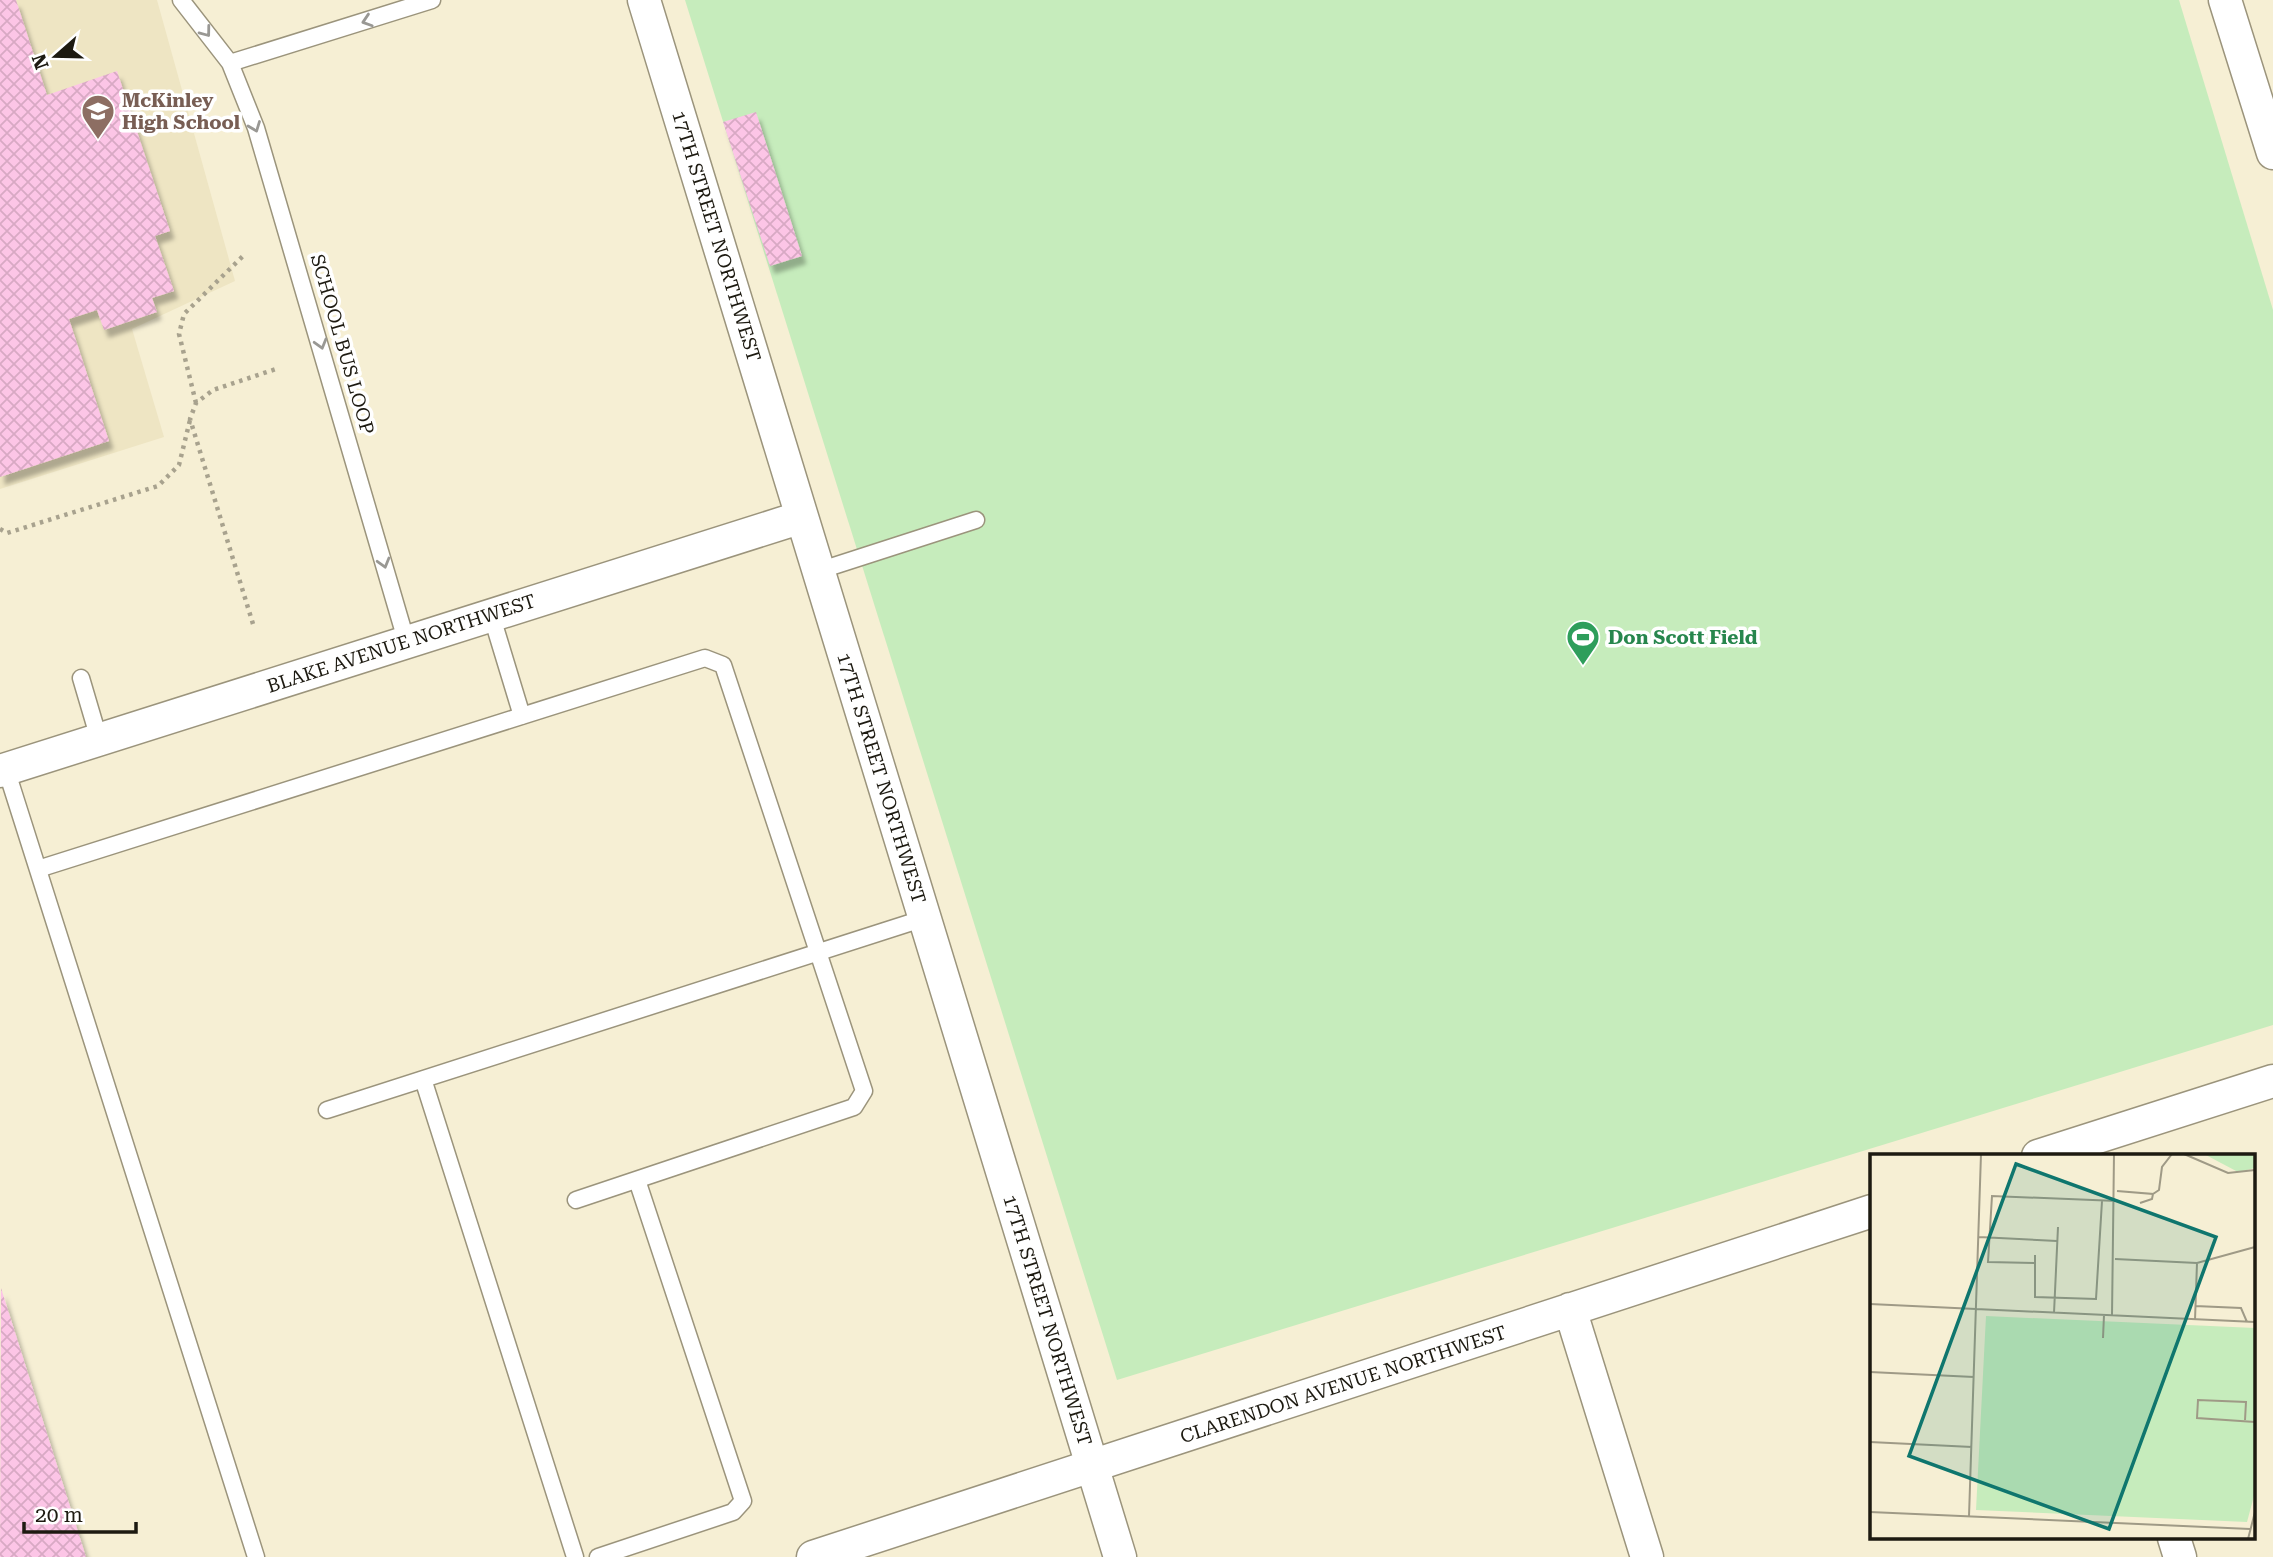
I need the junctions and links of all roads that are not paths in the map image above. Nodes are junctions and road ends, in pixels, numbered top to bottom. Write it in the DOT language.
graph roads {
  1 [pos="181,0"];
  2 [pos="432,0"];
  3 [pos="644,0"];
  4 [pos="2225,0"];
  5 [pos="230,63"];
  6 [pos="2273,153"];
  7 [pos="802,517"];
  8 [pos="976,520"];
  9 [pos="818,571"];
  10 [pos="491,614"];
  11 [pos="406,640"];
  12 [pos="81,678"];
  13 [pos="522,716"];
  14 [pos="99,739"];
  15 [pos="3,770"];
  16 [pos="38,869"];
  17 [pos="925,918"];
  18 [pos="818,952"];
  19 [pos="423,1079"];
  20 [pos="2273,1081"];
  21 [pos="327,1110"];
  22 [pos="2051,1154"];
  23 [pos="637,1180"];
  24 [pos="576,1200"];
  25 [pos="1870,1212"];
  26 [pos="1570,1310"];
  27 [pos="1093,1467"];
  28 [pos="2175,1540"];
  29 [pos="256,1557"];
  30 [pos="575,1557"];
  31 [pos="598,1557"];
  32 [pos="813,1557"];
  33 [pos="1119,1557"];
  34 [pos="1647,1557"];
  35 [pos="2180,1557"];
  1 -- 5 [label="lane, SCHOOL BUS LOOP, one-way"];
  2 -- 5 [label="lane, one-way"];
  3 -- 7 [label="street, 17TH STREET NORTHWEST"];
  4 -- 6 [label="street"];
  5 -- 11 [label="lane, SCHOOL BUS LOOP, one-way"];
  7 -- 9 [label="street, 17TH STREET NORTHWEST"];
  7 -- 10 [label="street, BLAKE AVENUE NORTHWEST"];
  8 -- 9 [label="lane"];
  9 -- 17 [label="street, 17TH STREET NORTHWEST"];
  10 -- 11 [label="street, BLAKE AVENUE NORTHWEST"];
  10 -- 13 [label="lane"];
  11 -- 14 [label="street, BLAKE AVENUE NORTHWEST"];
  12 -- 14 [label="lane"];
  13 -- 16 [label="lane"];
  13 -- 18 [label="lane"];
  14 -- 15 [label="street, BLAKE AVENUE NORTHWEST"];
  15 -- 16 [label="lane"];
  16 -- 29 [label="lane"];
  17 -- 18 [label="lane"];
  17 -- 27 [label="street, 17TH STREET NORTHWEST"];
  18 -- 19 [label="lane"];
  18 -- 23 [label="lane"];
  19 -- 21 [label="lane"];
  19 -- 30 [label="lane"];
  20 -- 22 [label="street"];
  23 -- 24 [label="lane"];
  23 -- 31 [label="lane"];
  25 -- 26 [label="street, CLARENDON AVENUE NORTHWEST"];
  26 -- 27 [label="street, CLARENDON AVENUE NORTHWEST"];
  26 -- 34 [label="street"];
  27 -- 32 [label="street, CLARENDON AVENUE NORTHWEST"];
  27 -- 33 [label="street, 17TH STREET NORTHWEST"];
  28 -- 35 [label="street"];
}
